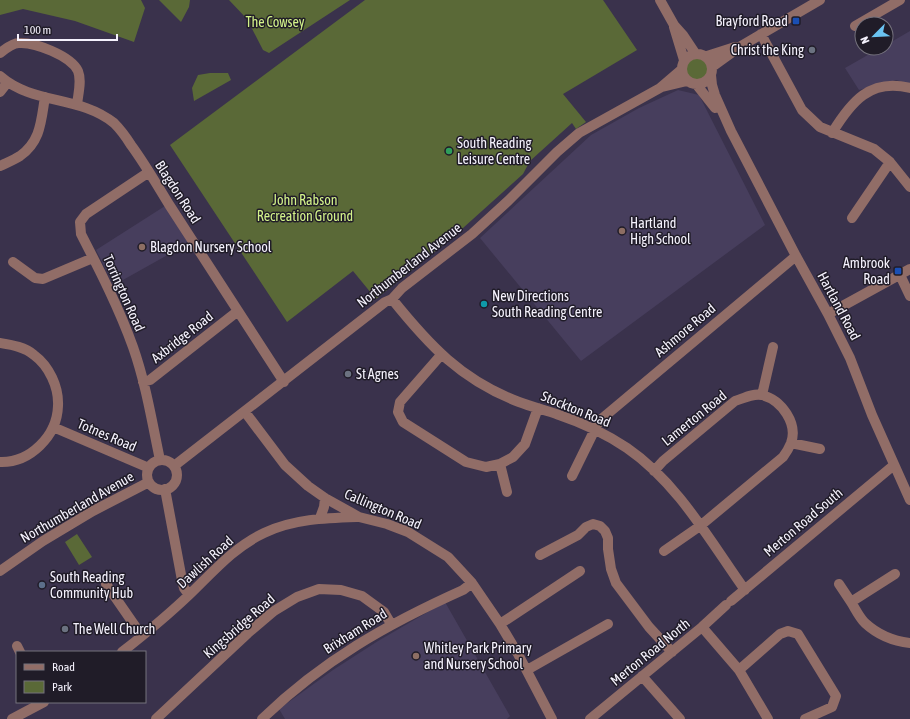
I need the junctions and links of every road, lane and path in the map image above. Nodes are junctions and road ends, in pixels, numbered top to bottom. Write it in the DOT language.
graph roads {
  1 [pos="660,0"];
  2 [pos="820,0"];
  3 [pos="900,0"];
  4 [pos="872,16"];
  5 [pos="674,25"];
  6 [pos="761,34"];
  7 [pos="741,46"];
  8 [pos="0,53"];
  9 [pos="695,53"];
  10 [pos="707,56"];
  11 [pos="684,60"];
  12 [pos="681,70"];
  13 [pos="712,71"];
  14 [pos="4,80"];
  15 [pos="692,83"];
  16 [pos="660,88"];
  17 [pos="910,88"];
  18 [pos="0,92"];
  19 [pos="45,97"];
  20 [pos="77,105"];
  21 [pos="731,131"];
  22 [pos="832,133"];
  23 [pos="890,162"];
  24 [pos="0,166"];
  25 [pos="149,172"];
  26 [pos="910,187"];
  27 [pos="852,218"];
  28 [pos="796,256"];
  29 [pos="93,258"];
  30 [pos="13,262"];
  31 [pos="910,269"];
  32 [pos="900,275"];
  33 [pos="910,296"];
  34 [pos="392,299"];
  35 [pos="238,311"];
  36 [pos="828,314"];
  37 [pos="0,343"];
  38 [pos="773,347"];
  39 [pos="441,355"];
  40 [pos="143,382"];
  41 [pos="284,382"];
  42 [pos="762,395"];
  43 [pos="538,408"];
  44 [pos="245,412"];
  45 [pos="54,427"];
  46 [pos="595,429"];
  47 [pos="791,443"];
  48 [pos="820,449"];
  49 [pos="160,460"];
  50 [pos="0,462"];
  51 [pos="500,464"];
  52 [pos="894,465"];
  53 [pos="174,466"];
  54 [pos="149,468"];
  55 [pos="654,471"];
  56 [pos="572,476"];
  57 [pos="149,482"];
  58 [pos="165,489"];
  59 [pos="507,492"];
  60 [pos="324,498"];
  61 [pos="910,500"];
  62 [pos="359,517"];
  63 [pos="320,518"];
  64 [pos="700,526"];
  65 [pos="664,551"];
  66 [pos="540,555"];
  67 [pos="0,571"];
  68 [pos="580,571"];
  69 [pos="896,574"];
  70 [pos="472,583"];
  71 [pos="106,584"];
  72 [pos="839,584"];
  73 [pos="745,590"];
  74 [pos="189,595"];
  75 [pos="851,602"];
  76 [pos="729,603"];
  77 [pos="391,624"];
  78 [pos="500,624"];
  79 [pos="608,624"];
  80 [pos="702,627"];
  81 [pos="142,636"];
  82 [pos="910,643"];
  83 [pos="123,651"];
  84 [pos="672,652"];
  85 [pos="526,670"];
  86 [pos="739,670"];
  87 [pos="642,676"];
  88 [pos="42,703"];
  89 [pos="597,717"];
  90 [pos="12,719"];
  91 [pos="156,719"];
  92 [pos="262,719"];
  93 [pos="552,719"];
  94 [pos="680,719"];
  95 [pos="768,719"];
  96 [pos="805,719"];
  1 -- 5 [label="street"];
  2 -- 6 [label="street"];
  3 -- 4 [label="street"];
  5 -- 9 [label="street"];
  5 -- 11 [label="street"];
  6 -- 7 [label="street"];
  6 -- 22 [label="street"];
  7 -- 10 [label="street"];
  7 -- 13 [label="street"];
  8 -- 20 [label="street"];
  9 -- 10 [label="street"];
  9 -- 11 [label="street"];
  10 -- 13 [label="street"];
  11 -- 12 [label="street"];
  12 -- 15 [label="street"];
  12 -- 16 [label="street, Northumberland Avenue"];
  13 -- 15 [label="street"];
  13 -- 21 [label="street, Hartland Road"];
  14 -- 18 [label="street"];
  14 -- 19 [label="street, Blagdon Road"];
  15 -- 16 [label="street, Northumberland Avenue"];
  15 -- 21 [label="street, Hartland Road"];
  16 -- 34 [label="street, Northumberland Avenue"];
  17 -- 22 [label="street"];
  19 -- 20 [label="street, Blagdon Road"];
  19 -- 24 [label="street"];
  20 -- 25 [label="street, Blagdon Road"];
  21 -- 28 [label="street, Hartland Road"];
  22 -- 23 [label="street"];
  23 -- 26 [label="street"];
  23 -- 27 [label="street"];
  25 -- 29 [label="street, Torrington Road"];
  25 -- 35 [label="street, Blagdon Road"];
  28 -- 36 [label="street, Hartland Road"];
  28 -- 46 [label="street, Ashmore Road"];
  29 -- 30 [label="street"];
  29 -- 40 [label="street, Torrington Road"];
  31 -- 32 [label="street"];
  32 -- 33 [label="street"];
  32 -- 36 [label="street"];
  34 -- 39 [label="street, Stockton Road"];
  34 -- 41 [label="street, Northumberland Avenue"];
  35 -- 40 [label="street, Axbridge Road"];
  35 -- 41 [label="street, Blagdon Road"];
  36 -- 52 [label="street, Hartland Road"];
  37 -- 45 [label="street"];
  38 -- 42 [label="street"];
  39 -- 43 [label="street, Stockton Road"];
  39 -- 51 [label="street"];
  40 -- 49 [label="street, Torrington Road"];
  41 -- 44 [label="street, Northumberland Avenue"];
  42 -- 47 [label="street"];
  42 -- 55 [label="street, Lamerton Road"];
  43 -- 46 [label="street, Stockton Road"];
  43 -- 51 [label="street"];
  44 -- 53 [label="street, Northumberland Avenue"];
  44 -- 60 [label="street, Callington Road"];
  45 -- 50 [label="street"];
  45 -- 54 [label="street, Totnes Road"];
  46 -- 55 [label="street, Stockton Road"];
  46 -- 56 [label="street, Ashmore Road"];
  47 -- 48 [label="street"];
  47 -- 64 [label="street"];
  49 -- 53 [label="street"];
  49 -- 54 [label="street"];
  51 -- 59 [label="street"];
  52 -- 61 [label="street, Hartland Road"];
  52 -- 73 [label="street, Merton Road South"];
  53 -- 58 [label="street"];
  54 -- 57 [label="street"];
  55 -- 64 [label="street, Stockton Road"];
  57 -- 58 [label="street"];
  57 -- 67 [label="street, Northumberland Avenue"];
  58 -- 74 [label="street"];
  60 -- 62 [label="street, Callington Road"];
  60 -- 63 [label="street"];
  62 -- 63 [label="street, Dawlish Road"];
  62 -- 70 [label="street, Callington Road"];
  63 -- 74 [label="street, Dawlish Road"];
  64 -- 65 [label="street"];
  64 -- 73 [label="street, Stockton Road"];
  66 -- 84 [label="street"];
  68 -- 78 [label="street"];
  69 -- 75 [label="street"];
  70 -- 77 [label="street, Brixham Road"];
  70 -- 78 [label="street, Callington Road"];
  71 -- 81 [label="street"];
  72 -- 75 [label="street"];
  73 -- 76 [label="street, Merton Road South"];
  74 -- 81 [label="street, Dawlish Road"];
  75 -- 82 [label="street"];
  76 -- 80 [label="street, Merton Road North"];
  77 -- 91 [label="street, Kingsbridge Road"];
  77 -- 92 [label="street, Brixham Road"];
  78 -- 85 [label="street, Callington Road"];
  79 -- 85 [label="street"];
  80 -- 84 [label="street, Merton Road North"];
  80 -- 86 [label="street"];
  81 -- 83 [label="street, Dawlish Road"];
  84 -- 87 [label="street, Merton Road North"];
  85 -- 93 [label="street, Callington Road"];
  86 -- 95 [label="street"];
  86 -- 96 [label="street"];
  87 -- 89 [label="street, Merton Road North"];
  87 -- 94 [label="street"];
  88 -- 90 [label="street"];
}
